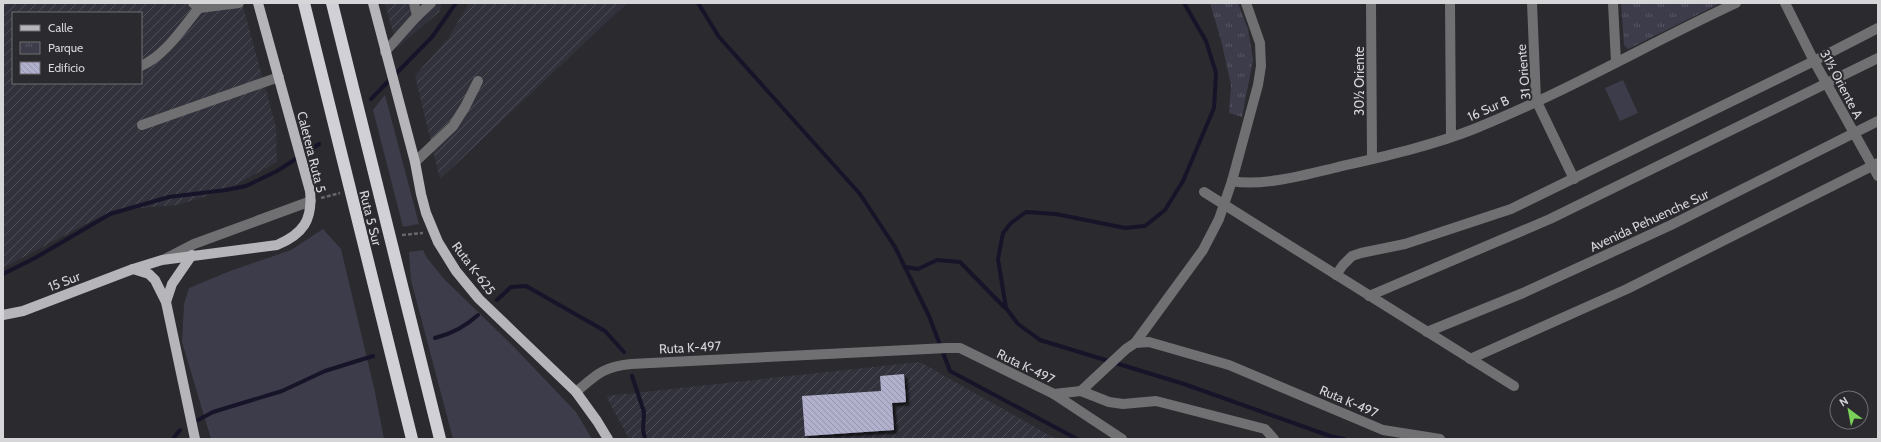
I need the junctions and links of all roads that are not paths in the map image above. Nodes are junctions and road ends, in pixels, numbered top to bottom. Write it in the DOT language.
graph roads {
  1 [pos="239,3"];
  2 [pos="258,3"];
  3 [pos="304,3"];
  4 [pos="332,3"];
  5 [pos="373,3"];
  6 [pos="414,3"];
  7 [pos="432,3"];
  8 [pos="1246,3"];
  9 [pos="1371,3"];
  10 [pos="1450,3"];
  11 [pos="1532,3"];
  12 [pos="1613,3"];
  13 [pos="1736,3"];
  14 [pos="1785,3"];
  15 [pos="196,5"];
  16 [pos="417,16"];
  17 [pos="1878,28"];
  18 [pos="385,52"];
  19 [pos="1878,58"];
  20 [pos="1814,61"];
  21 [pos="1616,62"];
  22 [pos="142,66"];
  23 [pos="279,77"];
  24 [pos="478,81"];
  25 [pos="1827,84"];
  26 [pos="1536,100"];
  27 [pos="1878,121"];
  28 [pos="142,125"];
  29 [pos="1854,134"];
  30 [pos="1451,137"];
  31 [pos="1372,159"];
  32 [pos="414,162"];
  33 [pos="1875,164"];
  34 [pos="1878,176"];
  35 [pos="1574,179"];
  36 [pos="1232,181"];
  37 [pos="1204,192"];
  38 [pos="311,201"];
  39 [pos="1224,204"];
  40 [pos="192,256"];
  41 [pos="162,260"];
  42 [pos="133,269"];
  43 [pos="1336,275"];
  44 [pos="1369,296"];
  45 [pos="166,302"];
  46 [pos="3,315"];
  47 [pos="1427,332"];
  48 [pos="1135,343"];
  49 [pos="1470,359"];
  50 [pos="1514,386"];
  51 [pos="1085,387"];
  52 [pos="576,392"];
  53 [pos="1054,394"];
  54 [pos="195,439"];
  55 [pos="412,439"];
  56 [pos="440,439"];
  57 [pos="608,439"];
  58 [pos="1122,439"];
  59 [pos="1274,439"];
  60 [pos="1440,439"];
  1 -- 15 [label="street"];
  2 -- 23 [label="main road, Caletera Ruta 5"];
  3 -- 55 [label="highway, Ruta 5 Sur"];
  4 -- 56 [label="highway, Ruta 5 Sur"];
  5 -- 18 [label="main road, Ruta K-625"];
  6 -- 16 [label="street"];
  7 -- 16 [label="street"];
  8 -- 36 [label="street"];
  9 -- 31 [label="street, 30½ Oriente"];
  10 -- 30 [label="street"];
  11 -- 26 [label="street, 31 Oriente"];
  12 -- 21 [label="street"];
  13 -- 21 [label="street, 16 Sur B"];
  14 -- 20 [label="street, 31½ Oriente A"];
  15 -- 22 [label="street"];
  16 -- 18 [label="street"];
  17 -- 20 [label="street"];
  18 -- 32 [label="main road, Ruta K-625"];
  19 -- 25 [label="street"];
  20 -- 25 [label="street, 31½ Oriente A"];
  20 -- 35 [label="street"];
  21 -- 26 [label="street, 16 Sur B"];
  23 -- 28 [label="street"];
  23 -- 38 [label="main road, Caletera Ruta 5"];
  24 -- 32 [label="street"];
  25 -- 29 [label="street, 31½ Oriente A"];
  25 -- 44 [label="street"];
  26 -- 30 [label="street, 16 Sur B"];
  26 -- 35 [label="street, 31 Oriente"];
  27 -- 29 [label="street, Avenida Pehuenche Sur"];
  29 -- 33 [label="street, 31½ Oriente A"];
  29 -- 47 [label="street, Avenida Pehuenche Sur"];
  30 -- 31 [label="street, 16 Sur B"];
  31 -- 36 [label="street, 16 Sur B"];
  32 -- 52 [label="main road, Ruta K-625"];
  33 -- 34 [label="street, 31½ Oriente A"];
  33 -- 49 [label="street"];
  35 -- 43 [label="street"];
  36 -- 39 [label="street"];
  37 -- 39 [label="street"];
  38 -- 40 [label="main road, Caletera Ruta 5"];
  38 -- 41 [label="street"];
  39 -- 43 [label="street"];
  39 -- 48 [label="street"];
  40 -- 41 [label="main road, Caletera Ruta 5"];
  40 -- 45 [label="main road"];
  41 -- 42 [label="main road, Caletera Ruta 5"];
  42 -- 45 [label="main road"];
  42 -- 46 [label="main road, 15 Sur"];
  43 -- 44 [label="street"];
  44 -- 47 [label="street"];
  45 -- 54 [label="main road"];
  47 -- 49 [label="street"];
  48 -- 51 [label="street"];
  48 -- 60 [label="street, Ruta K-497"];
  49 -- 50 [label="street"];
  51 -- 53 [label="street, Ruta K-497"];
  51 -- 59 [label="street"];
  52 -- 53 [label="street, Ruta K-497"];
  52 -- 57 [label="main road, Ruta K-625"];
  53 -- 58 [label="street"];
}
